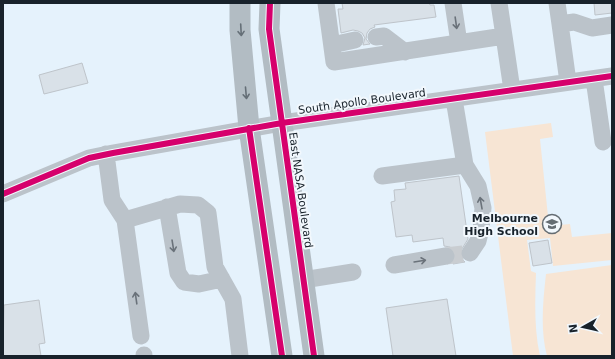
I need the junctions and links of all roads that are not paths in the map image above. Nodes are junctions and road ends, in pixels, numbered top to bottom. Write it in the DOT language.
graph roads {
  1 [pos="240,3"];
  2 [pos="270,3"];
  3 [pos="326,3"];
  4 [pos="453,3"];
  5 [pos="499,3"];
  6 [pos="557,3"];
  7 [pos="560,24"];
  8 [pos="612,25"];
  9 [pos="504,36"];
  10 [pos="376,37"];
  11 [pos="355,40"];
  12 [pos="459,43"];
  13 [pos="332,45"];
  14 [pos="405,52"];
  15 [pos="612,76"];
  16 [pos="594,79"];
  17 [pos="568,82"];
  18 [pos="512,90"];
  19 [pos="454,99"];
  20 [pos="282,123"];
  21 [pos="249,128"];
  22 [pos="603,142"];
  23 [pos="106,154"];
  24 [pos="465,165"];
  25 [pos="382,176"];
  26 [pos="3,194"];
  27 [pos="167,207"];
  28 [pos="125,220"];
  29 [pos="470,253"];
  30 [pos="446,256"];
  31 [pos="394,265"];
  32 [pos="353,272"];
  33 [pos="222,280"];
  34 [pos="303,280"];
  35 [pos="142,336"];
  36 [pos="240,356"];
  37 [pos="282,356"];
  38 [pos="314,356"];
  1 -- 21 [label="main road, one-way"];
  2 -- 20 [label="main road, East NASA Boulevard"];
  3 -- 13 [label="street"];
  4 -- 12 [label="street, one-way"];
  5 -- 9 [label="street"];
  6 -- 7 [label="street"];
  7 -- 8 [label="street"];
  7 -- 17 [label="street"];
  9 -- 12 [label="street"];
  9 -- 18 [label="street"];
  10 -- 14 [label="street"];
  11 -- 13 [label="street"];
  12 -- 14 [label="street"];
  13 -- 14 [label="street"];
  15 -- 16 [label="street, South Apollo Boulevard"];
  16 -- 17 [label="street, South Apollo Boulevard"];
  16 -- 22 [label="street"];
  17 -- 18 [label="street, South Apollo Boulevard"];
  18 -- 19 [label="street, South Apollo Boulevard"];
  19 -- 20 [label="street, South Apollo Boulevard"];
  19 -- 24 [label="street"];
  20 -- 21 [label="street, South Apollo Boulevard"];
  20 -- 34 [label="main road, East NASA Boulevard"];
  21 -- 23 [label="street, South Apollo Boulevard"];
  21 -- 37 [label="main road"];
  23 -- 26 [label="street, South Apollo Boulevard"];
  23 -- 28 [label="street"];
  24 -- 25 [label="street"];
  29 -- 24 [label="street, one-way"];
  27 -- 28 [label="street"];
  27 -- 33 [label="street"];
  27 -- 33 [label="street, one-way"];
  35 -- 28 [label="street, one-way"];
  31 -- 30 [label="street, one-way"];
  32 -- 34 [label="street"];
  33 -- 36 [label="street"];
  34 -- 38 [label="main road, East NASA Boulevard"];
}
